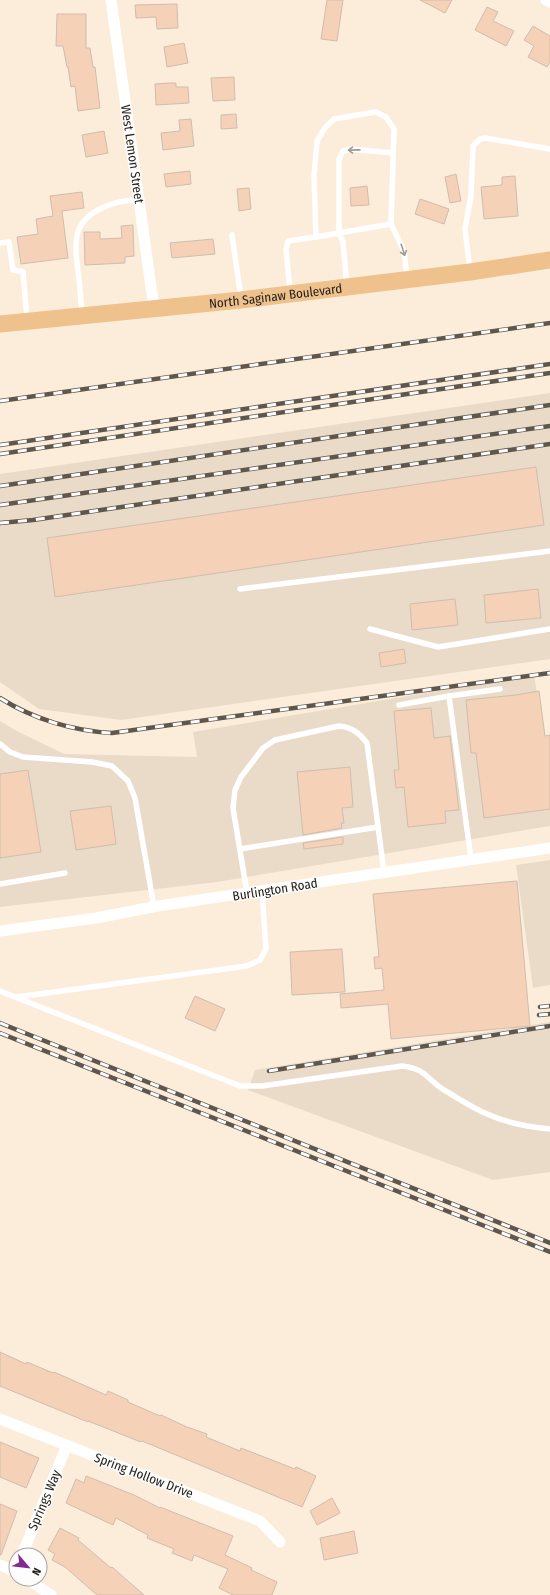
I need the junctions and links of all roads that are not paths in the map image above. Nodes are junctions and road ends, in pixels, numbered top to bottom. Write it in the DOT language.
graph roads {
  1 [pos="111,0"];
  2 [pos="546,0"];
  3 [pos="550,2"];
  4 [pos="550,149"];
  5 [pos="393,153"];
  6 [pos="139,200"];
  7 [pos="391,224"];
  8 [pos="339,233"];
  9 [pos="232,235"];
  10 [pos="316,238"];
  11 [pos="0,243"];
  12 [pos="550,260"];
  13 [pos="470,272"];
  14 [pos="407,278"];
  15 [pos="347,286"];
  16 [pos="290,294"];
  17 [pos="241,300"];
  18 [pos="154,308"];
  19 [pos="82,315"];
  20 [pos="27,321"];
  21 [pos="0,324"];
  22 [pos="550,551"];
  23 [pos="240,589"];
  24 [pos="550,629"];
  25 [pos="370,630"];
  26 [pos="500,689"];
  27 [pos="449,696"];
  28 [pos="399,705"];
  29 [pos="0,744"];
  30 [pos="378,827"];
  31 [pos="550,848"];
  32 [pos="240,849"];
  33 [pos="471,859"];
  34 [pos="65,872"];
  35 [pos="384,872"];
  36 [pos="0,884"];
  37 [pos="262,891"];
  38 [pos="247,893"];
  39 [pos="154,907"];
  40 [pos="0,931"];
  41 [pos="0,991"];
  42 [pos="16,997"];
  43 [pos="550,1129"];
  44 [pos="0,1419"];
  45 [pos="67,1445"];
  46 [pos="280,1542"];
  47 [pos="25,1547"];
  48 [pos="39,1587"];
  49 [pos="51,1595"];
  1 -- 6 [label="street, West Lemon Street"];
  2 -- 3 [label="street"];
  4 -- 13 [label="lane"];
  5 -- 7 [label="lane"];
  5 -- 8 [label="lane, one-way"];
  5 -- 10 [label="lane"];
  6 -- 18 [label="street, West Lemon Street"];
  6 -- 19 [label="lane"];
  7 -- 8 [label="lane"];
  7 -- 14 [label="lane, one-way"];
  8 -- 10 [label="lane"];
  8 -- 15 [label="lane"];
  9 -- 17 [label="lane"];
  10 -- 16 [label="lane"];
  11 -- 20 [label="lane"];
  12 -- 13 [label="main road, North Saginaw Boulevard"];
  13 -- 14 [label="main road, North Saginaw Boulevard"];
  14 -- 15 [label="main road, North Saginaw Boulevard"];
  15 -- 16 [label="main road, North Saginaw Boulevard"];
  16 -- 17 [label="main road, North Saginaw Boulevard"];
  17 -- 18 [label="main road, North Saginaw Boulevard"];
  18 -- 19 [label="main road, North Saginaw Boulevard"];
  19 -- 20 [label="main road, North Saginaw Boulevard"];
  20 -- 21 [label="main road, North Saginaw Boulevard"];
  22 -- 23 [label="lane"];
  24 -- 25 [label="lane"];
  26 -- 27 [label="lane"];
  27 -- 28 [label="lane"];
  27 -- 33 [label="lane"];
  29 -- 39 [label="lane"];
  30 -- 32 [label="lane"];
  30 -- 32 [label="lane"];
  30 -- 35 [label="lane"];
  31 -- 33 [label="street, Burlington Road"];
  32 -- 38 [label="lane"];
  33 -- 35 [label="street, Burlington Road"];
  34 -- 36 [label="lane"];
  35 -- 37 [label="street, Burlington Road"];
  37 -- 38 [label="street, Burlington Road"];
  37 -- 42 [label="lane"];
  38 -- 39 [label="street, Burlington Road"];
  39 -- 40 [label="street, Burlington Road"];
  41 -- 42 [label="lane"];
  42 -- 43 [label="lane"];
  44 -- 45 [label="street, Spring Hollow Drive"];
  45 -- 46 [label="street, Spring Hollow Drive"];
  45 -- 47 [label="street, Springs Way"];
  48 -- 49 [label="street"];
}
